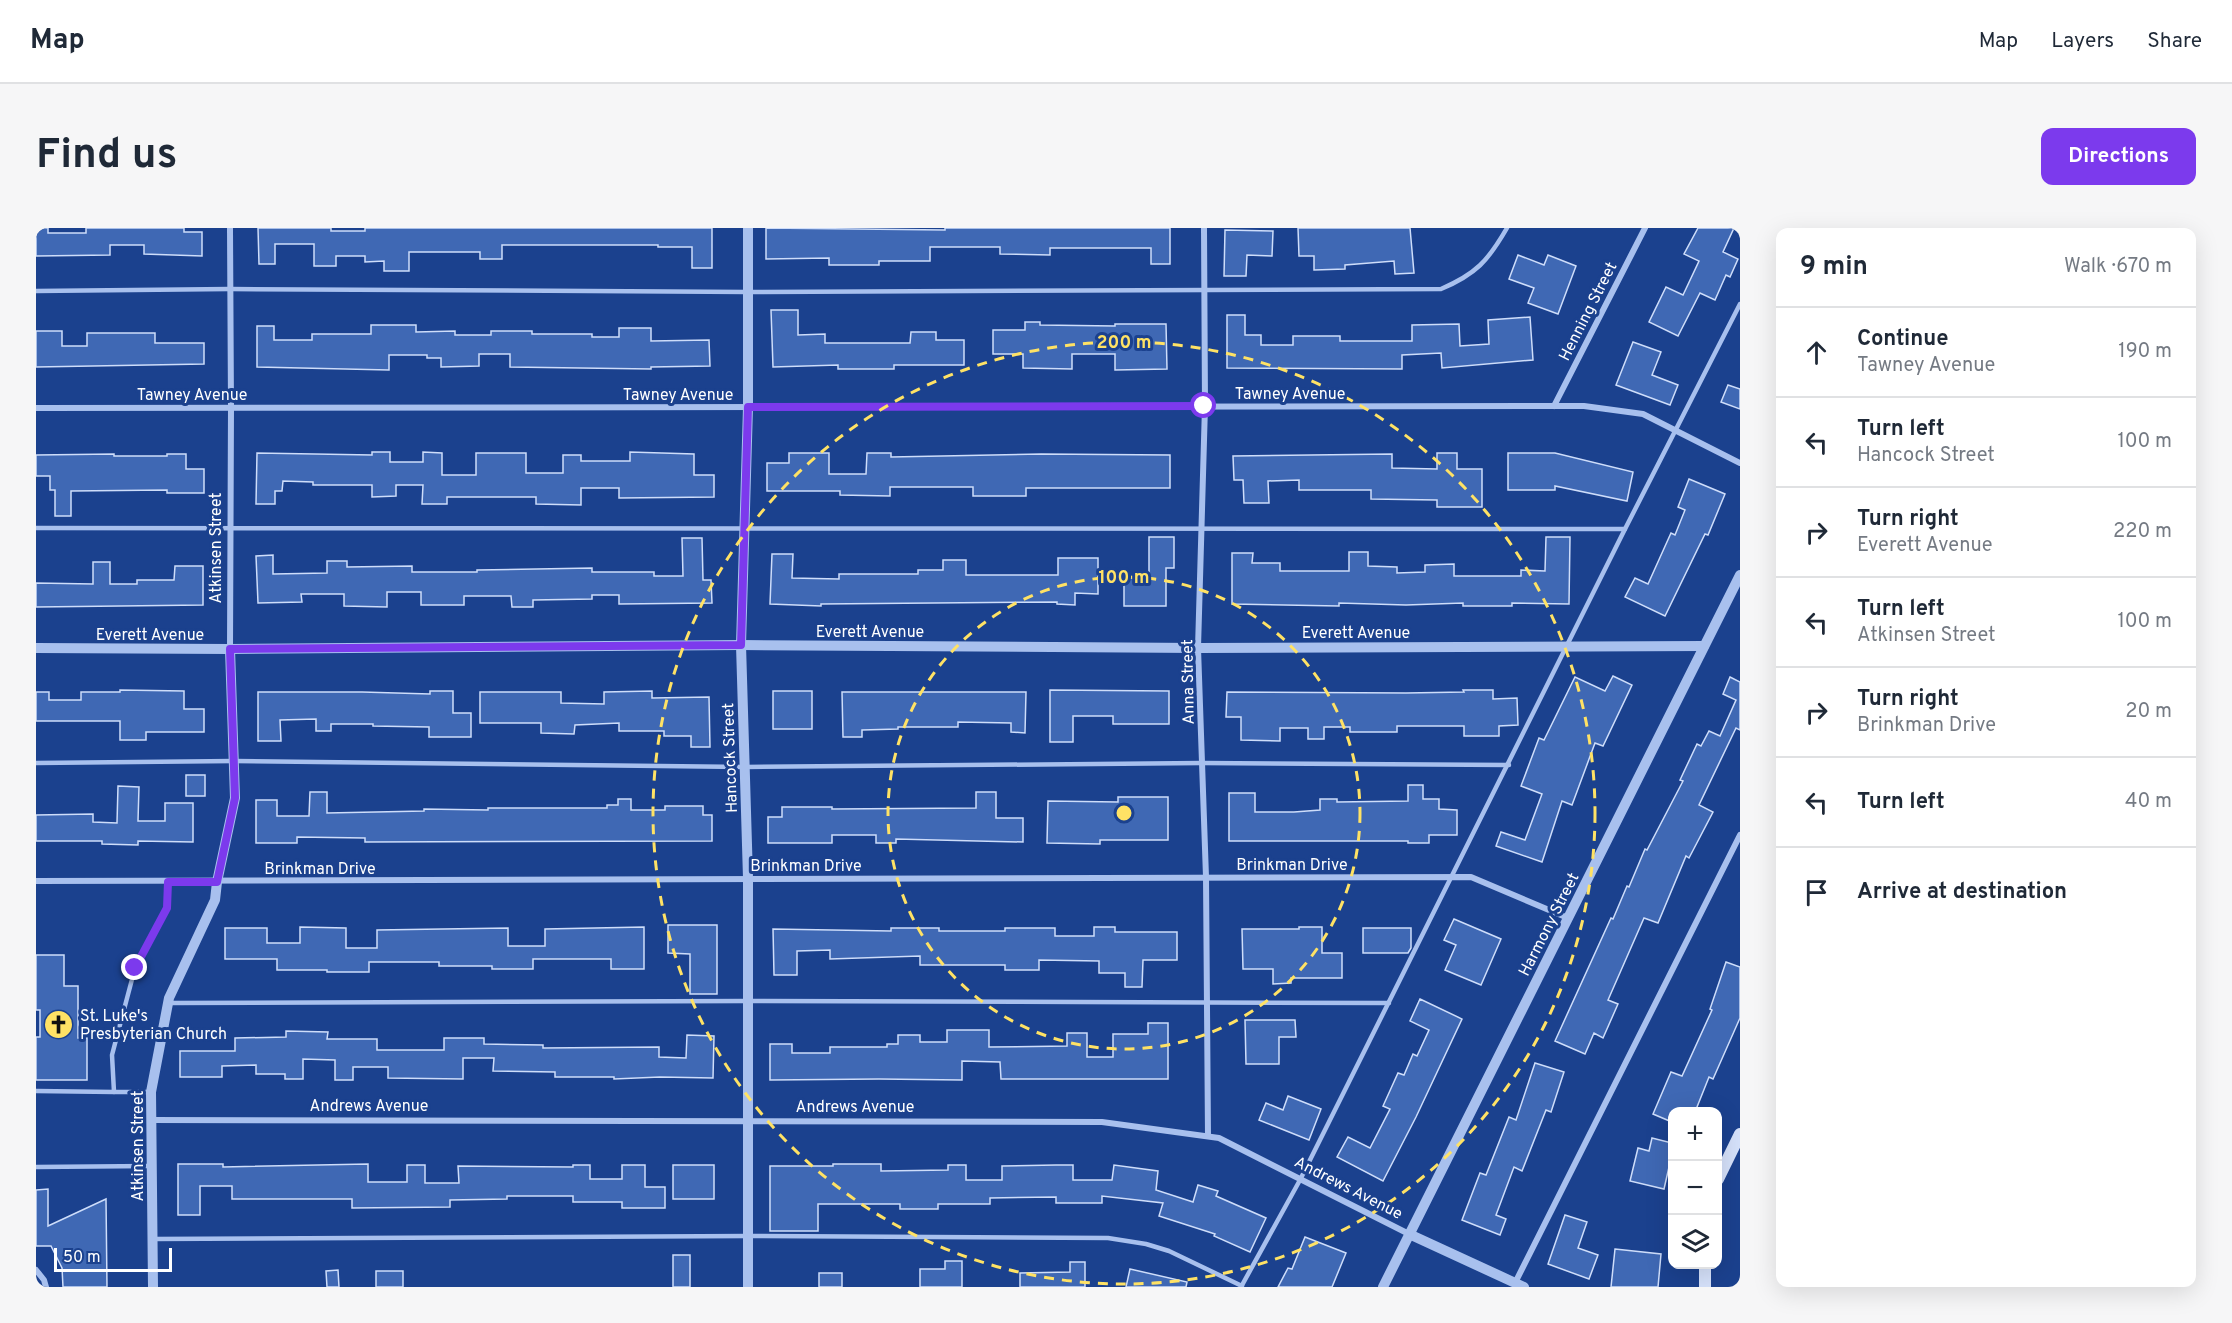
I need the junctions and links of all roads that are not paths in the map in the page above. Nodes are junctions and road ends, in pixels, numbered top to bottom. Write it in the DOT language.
graph roads {
  1 [pos="230,228"];
  2 [pos="748,228"];
  3 [pos="1204,228"];
  4 [pos="1506,228"];
  5 [pos="1645,228"];
  6 [pos="230,289"];
  7 [pos="1204,290"];
  8 [pos="36,291"];
  9 [pos="748,292"];
  10 [pos="1740,304"];
  11 [pos="1204,406"];
  12 [pos="1554,406"];
  13 [pos="748,407"];
  14 [pos="36,408"];
  15 [pos="231,408"];
  16 [pos="1676,430"];
  17 [pos="1740,463"];
  18 [pos="36,528"];
  19 [pos="231,528"];
  20 [pos="744,528"];
  21 [pos="1625,529"];
  22 [pos="1201,530"];
  23 [pos="1740,575"];
  24 [pos="741,645"];
  25 [pos="1704,646"];
  26 [pos="1567,647"];
  27 [pos="36,648"];
  28 [pos="1198,648"];
  29 [pos="230,649"];
  30 [pos="234,761"];
  31 [pos="1202,763"];
  32 [pos="36,764"];
  33 [pos="1509,765"];
  34 [pos="745,767"];
  35 [pos="1740,834"];
  36 [pos="1206,877"];
  37 [pos="1452,877"];
  38 [pos="748,878"];
  39 [pos="36,881"];
  40 [pos="168,882"];
  41 [pos="217,882"];
  42 [pos="1568,918"];
  43 [pos="748,1001"];
  44 [pos="1207,1002"];
  45 [pos="169,1003"];
  46 [pos="1389,1003"];
  47 [pos="36,1091"];
  48 [pos="114,1092"];
  49 [pos="151,1092"];
  50 [pos="150,1120"];
  51 [pos="748,1121"];
  52 [pos="1740,1134"];
  53 [pos="1208,1136"];
  54 [pos="151,1166"];
  55 [pos="36,1167"];
  56 [pos="1722,1171"];
  57 [pos="1300,1180"];
  58 [pos="1409,1234"];
  59 [pos="748,1236"];
  60 [pos="153,1239"];
  61 [pos="1705,1269"];
  62 [pos="36,1270"];
  63 [pos="1517,1286"];
  64 [pos="46,1287"];
  65 [pos="153,1287"];
  66 [pos="748,1287"];
  67 [pos="1241,1287"];
  68 [pos="1383,1287"];
  69 [pos="1705,1287"];
  1 -- 6 [label="street, Atkinsen Street"];
  2 -- 9 [label="street, Hancock Street"];
  3 -- 7 [label="street, Anna Street"];
  4 -- 7 [label="lane"];
  5 -- 12 [label="street, Henning Street"];
  6 -- 8 [label="lane"];
  6 -- 9 [label="lane"];
  6 -- 15 [label="street, Atkinsen Street"];
  7 -- 9 [label="lane"];
  7 -- 11 [label="street, Anna Street"];
  9 -- 13 [label="street, Hancock Street"];
  10 -- 16 [label="lane"];
  11 -- 12 [label="street, Tawney Avenue"];
  11 -- 13 [label="street, Tawney Avenue"];
  11 -- 22 [label="street, Anna Street"];
  12 -- 16 [label="street, Tawney Avenue"];
  13 -- 15 [label="street, Tawney Avenue"];
  13 -- 20 [label="street, Hancock Street"];
  14 -- 15 [label="street, Tawney Avenue"];
  15 -- 19 [label="street, Atkinsen Street"];
  16 -- 17 [label="street, Tawney Avenue"];
  16 -- 21 [label="lane"];
  18 -- 19 [label="lane"];
  19 -- 20 [label="lane"];
  19 -- 29 [label="street, Atkinsen Street"];
  20 -- 22 [label="lane"];
  20 -- 24 [label="street, Hancock Street"];
  21 -- 22 [label="lane"];
  21 -- 26 [label="lane"];
  22 -- 28 [label="street, Anna Street"];
  23 -- 25 [label="street, Harmony Street"];
  24 -- 28 [label="street, Everett Avenue"];
  24 -- 29 [label="street, Everett Avenue"];
  24 -- 34 [label="street, Hancock Street"];
  25 -- 26 [label="street, Everett Avenue"];
  25 -- 42 [label="street, Harmony Street"];
  26 -- 28 [label="street, Everett Avenue"];
  26 -- 33 [label="lane"];
  27 -- 29 [label="street, Everett Avenue"];
  28 -- 31 [label="street, Anna Street"];
  29 -- 30 [label="street, Atkinsen Street"];
  30 -- 32 [label="lane"];
  30 -- 34 [label="lane"];
  30 -- 41 [label="street, Atkinsen Street"];
  31 -- 33 [label="lane"];
  31 -- 34 [label="lane"];
  31 -- 36 [label="street, Anna Street"];
  33 -- 37 [label="lane"];
  34 -- 38 [label="street, Hancock Street"];
  35 -- 63 [label="street"];
  36 -- 37 [label="street, Brinkman Drive"];
  36 -- 38 [label="street, Brinkman Drive"];
  36 -- 44 [label="street, Anna Street"];
  37 -- 42 [label="street, Brinkman Drive"];
  37 -- 46 [label="lane"];
  38 -- 41 [label="street, Brinkman Drive"];
  38 -- 43 [label="street, Hancock Street"];
  39 -- 40 [label="street, Brinkman Drive"];
  40 -- 41 [label="street, Brinkman Drive"];
  40 -- 48 [label="lane"];
  41 -- 45 [label="street, Atkinsen Street"];
  42 -- 58 [label="street, Harmony Street"];
  43 -- 44 [label="lane"];
  43 -- 45 [label="lane"];
  43 -- 51 [label="street, Hancock Street"];
  44 -- 46 [label="lane"];
  44 -- 53 [label="street, Anna Street"];
  45 -- 49 [label="street, Atkinsen Street"];
  46 -- 57 [label="lane"];
  47 -- 48 [label="lane"];
  48 -- 49 [label="lane"];
  49 -- 50 [label="street, Atkinsen Street"];
  50 -- 51 [label="street, Andrews Avenue"];
  50 -- 54 [label="street, Atkinsen Street"];
  51 -- 53 [label="street, Andrews Avenue"];
  51 -- 59 [label="street, Hancock Street"];
  52 -- 56 [label="main road"];
  53 -- 57 [label="street, Andrews Avenue"];
  54 -- 55 [label="lane"];
  54 -- 60 [label="street, Atkinsen Street"];
  57 -- 58 [label="street, Andrews Avenue"];
  57 -- 67 [label="lane"];
  58 -- 63 [label="street, Andrews Avenue"];
  58 -- 68 [label="street, Harmony Street"];
  59 -- 60 [label="lane"];
  59 -- 66 [label="street, Hancock Street"];
  59 -- 67 [label="lane"];
  60 -- 65 [label="street, Atkinsen Street"];
  61 -- 69 [label="main road"];
  62 -- 64 [label="street"];
}
